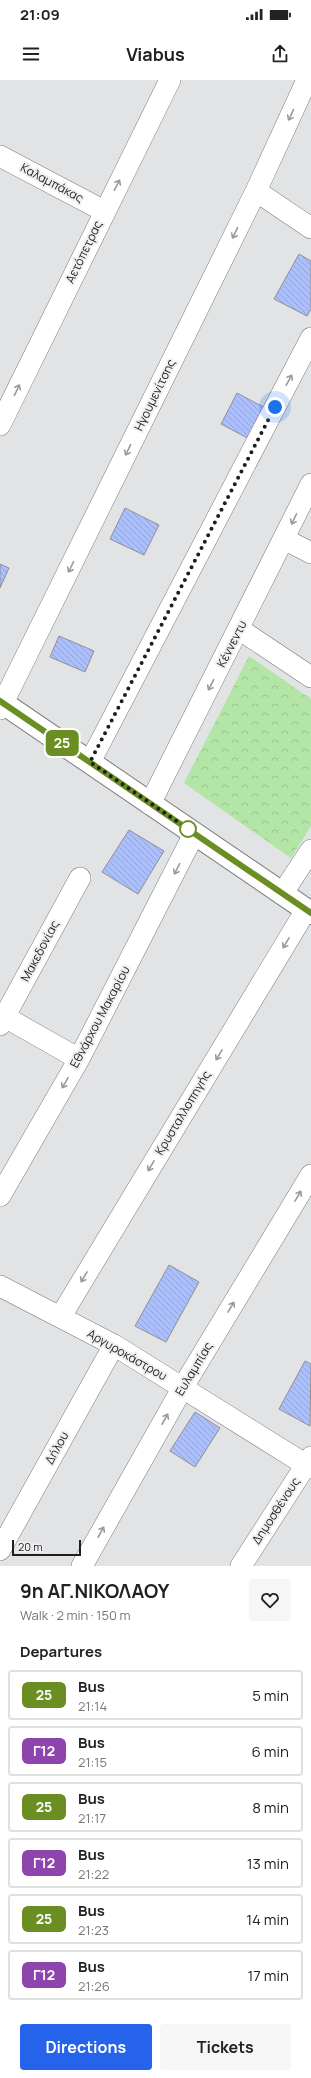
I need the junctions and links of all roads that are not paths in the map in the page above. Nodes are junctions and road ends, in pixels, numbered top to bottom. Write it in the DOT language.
graph roads {
  1 [pos="170,80"];
  2 [pos="307,80"];
  3 [pos="0,156"];
  4 [pos="256,191"];
  5 [pos="104,210"];
  6 [pos="311,228"];
  7 [pos="311,338"];
  8 [pos="0,425"];
  9 [pos="311,484"];
  10 [pos="284,539"];
  11 [pos="311,553"];
  12 [pos="240,629"];
  13 [pos="311,677"];
  14 [pos="1,704"];
  15 [pos="90,762"];
  16 [pos="150,804"];
  17 [pos="194,834"];
  18 [pos="311,850"];
  19 [pos="80,878"];
  20 [pos="282,894"];
  21 [pos="309,912"];
  22 [pos="2,1021"];
  23 [pos="78,1059"];
  24 [pos="311,1175"];
  25 [pos="0,1196"];
  26 [pos="0,1286"];
  27 [pos="61,1316"];
  28 [pos="114,1346"];
  29 [pos="183,1387"];
  30 [pos="310,1463"];
  31 [pos="0,1550"];
  32 [pos="82,1566"];
  33 [pos="241,1566"];
  5 -- 1 [label="street, Αετόπετρας, one-way"];
  2 -- 4 [label="street, Ηγουμενίτσης, one-way"];
  3 -- 5 [label="street, Καλαμπάκας"];
  4 -- 6 [label="street"];
  4 -- 14 [label="street, Ηγουμενίτσης, one-way"];
  8 -- 5 [label="street, Αετόπετρας, one-way"];
  15 -- 7 [label="street, one-way"];
  9 -- 10 [label="street, Κέννεντυ, one-way"];
  10 -- 11 [label="street"];
  10 -- 12 [label="street, Κέννεντυ"];
  12 -- 13 [label="street"];
  12 -- 16 [label="street, Κέννεντυ, one-way"];
  14 -- 15 [label="street"];
  15 -- 16 [label="street"];
  16 -- 17 [label="street"];
  17 -- 20 [label="street"];
  17 -- 23 [label="street, Εθνάρχου Μακαρίου, one-way"];
  18 -- 20 [label="street"];
  19 -- 22 [label="street, Μακεδονίας"];
  20 -- 21 [label="street"];
  21 -- 27 [label="street, Κρυσταλλοπηγής, one-way"];
  22 -- 23 [label="street"];
  23 -- 25 [label="street, Εθνάρχου Μακαρίου, one-way"];
  29 -- 24 [label="street, Ευλαμπίας, one-way"];
  26 -- 27 [label="street, Αργυροκάστρου"];
  27 -- 28 [label="street, Αργυροκάστρου"];
  28 -- 29 [label="street, Αργυροκάστρου"];
  28 -- 31 [label="street, Δήλου"];
  29 -- 30 [label="street, Αργυροκάστρου"];
  32 -- 29 [label="street, Ευλαμπίας, one-way"];
  30 -- 33 [label="street, Δημοσθένους"];
}
